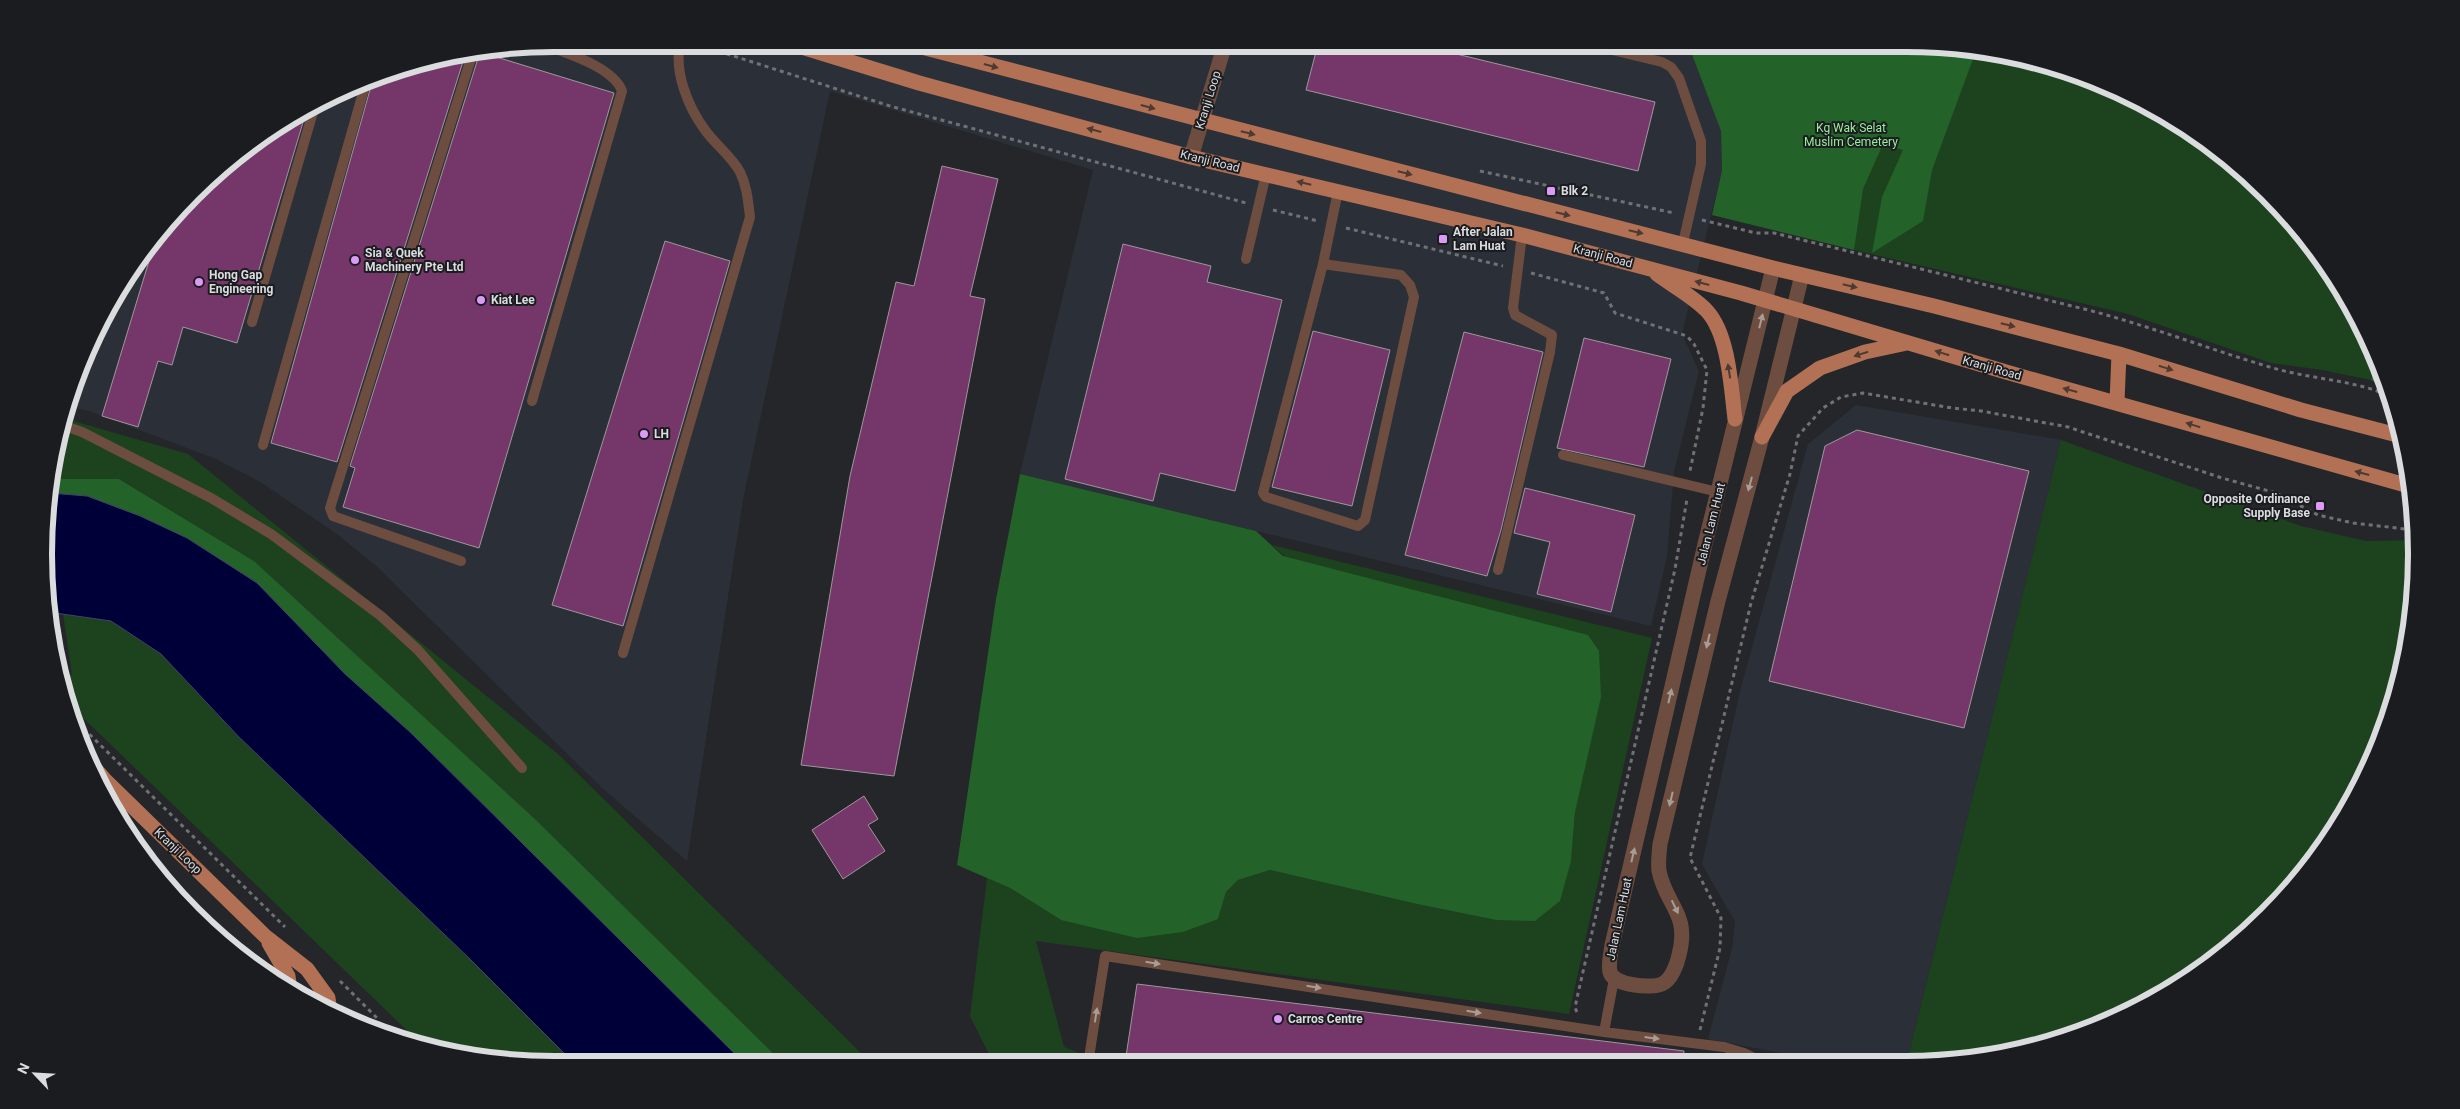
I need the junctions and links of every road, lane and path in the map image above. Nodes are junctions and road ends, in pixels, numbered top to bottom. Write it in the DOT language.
graph roads {
  1 [pos="563,52"];
  2 [pos="678,52"];
  3 [pos="818,52"];
  4 [pos="949,52"];
  5 [pos="1223,52"];
  6 [pos="1624,52"];
  7 [pos="471,60"];
  8 [pos="364,90"];
  9 [pos="312,115"];
  10 [pos="1201,121"];
  11 [pos="1191,157"];
  12 [pos="1266,174"];
  13 [pos="1338,191"];
  14 [pos="1522,235"];
  15 [pos="1683,243"];
  16 [pos="1246,259"];
  17 [pos="1324,264"];
  18 [pos="1649,268"];
  19 [pos="1773,268"];
  20 [pos="1802,275"];
  21 [pos="1766,300"];
  22 [pos="1794,308"];
  23 [pos="252,322"];
  24 [pos="1909,343"];
  25 [pos="2119,354"];
  26 [pos="532,401"];
  27 [pos="2117,402"];
  28 [pos="1996,414"];
  29 [pos="1735,419"];
  30 [pos="69,428"];
  31 [pos="2392,434"];
  32 [pos="1762,437"];
  33 [pos="263,445"];
  34 [pos="1563,455"];
  35 [pos="2402,484"];
  36 [pos="1718,492"];
  37 [pos="2406,529"];
  38 [pos="461,561"];
  39 [pos="1498,570"];
  40 [pos="623,653"];
  41 [pos="84,729"];
  42 [pos="522,768"];
  43 [pos="106,781"];
  44 [pos="286,928"];
  45 [pos="266,937"];
  46 [pos="336,977"];
  47 [pos="1614,979"];
  48 [pos="289,980"];
  49 [pos="329,1003"];
  50 [pos="378,1024"];
  51 [pos="1604,1032"];
  52 [pos="1089,1056"];
  53 [pos="1749,1056"];
  1 -- 26 [label="lane"];
  2 -- 40 [label="lane"];
  11 -- 3 [label="main road, Kranji Road, one-way"];
  4 -- 10 [label="main road, one-way"];
  5 -- 10 [label="street, Kranji Loop"];
  6 -- 15 [label="lane"];
  7 -- 38 [label="lane"];
  8 -- 33 [label="lane"];
  9 -- 23 [label="lane"];
  10 -- 11 [label="street, Kranji Loop"];
  10 -- 15 [label="main road, one-way"];
  11 -- 12 [label="main road, Kranji Road"];
  13 -- 12 [label="main road, Kranji Road, one-way"];
  12 -- 16 [label="lane"];
  13 -- 14 [label="main road, Kranji Road"];
  13 -- 17 [label="lane"];
  14 -- 18 [label="main road, Kranji Road"];
  14 -- 39 [label="lane"];
  15 -- 19 [label="main road"];
  17 -- 17 [label="lane"];
  21 -- 18 [label="main road, Kranji Road, one-way"];
  29 -- 18 [label="main road, one-way"];
  19 -- 20 [label="main road"];
  19 -- 21 [label="street, Jalan Lam Huat"];
  20 -- 22 [label="street, Jalan Lam Huat"];
  20 -- 25 [label="main road, one-way"];
  21 -- 22 [label="main road, Kranji Road"];
  29 -- 21 [label="street, Jalan Lam Huat, one-way"];
  22 -- 24 [label="main road, Kranji Road"];
  22 -- 32 [label="street, Jalan Lam Huat"];
  27 -- 24 [label="main road, Kranji Road, one-way"];
  24 -- 32 [label="main road, one-way"];
  25 -- 27 [label="main road"];
  25 -- 31 [label="main road, one-way"];
  35 -- 27 [label="main road, Kranji Road, one-way"];
  28 -- 37 [label="path"];
  29 -- 36 [label="street, Jalan Lam Huat"];
  30 -- 42 [label="lane"];
  32 -- 47 [label="street, Jalan Lam Huat, one-way"];
  34 -- 36 [label="lane"];
  47 -- 36 [label="street, Jalan Lam Huat, one-way"];
  41 -- 44 [label="path"];
  43 -- 45 [label="main road, Kranji Loop"];
  45 -- 48 [label="main road, Kranji Loop"];
  45 -- 49 [label="main road, Kranji Loop"];
  46 -- 50 [label="path"];
  47 -- 51 [label="lane"];
  52 -- 51 [label="lane, one-way"];
  51 -- 53 [label="lane, one-way"];
}
